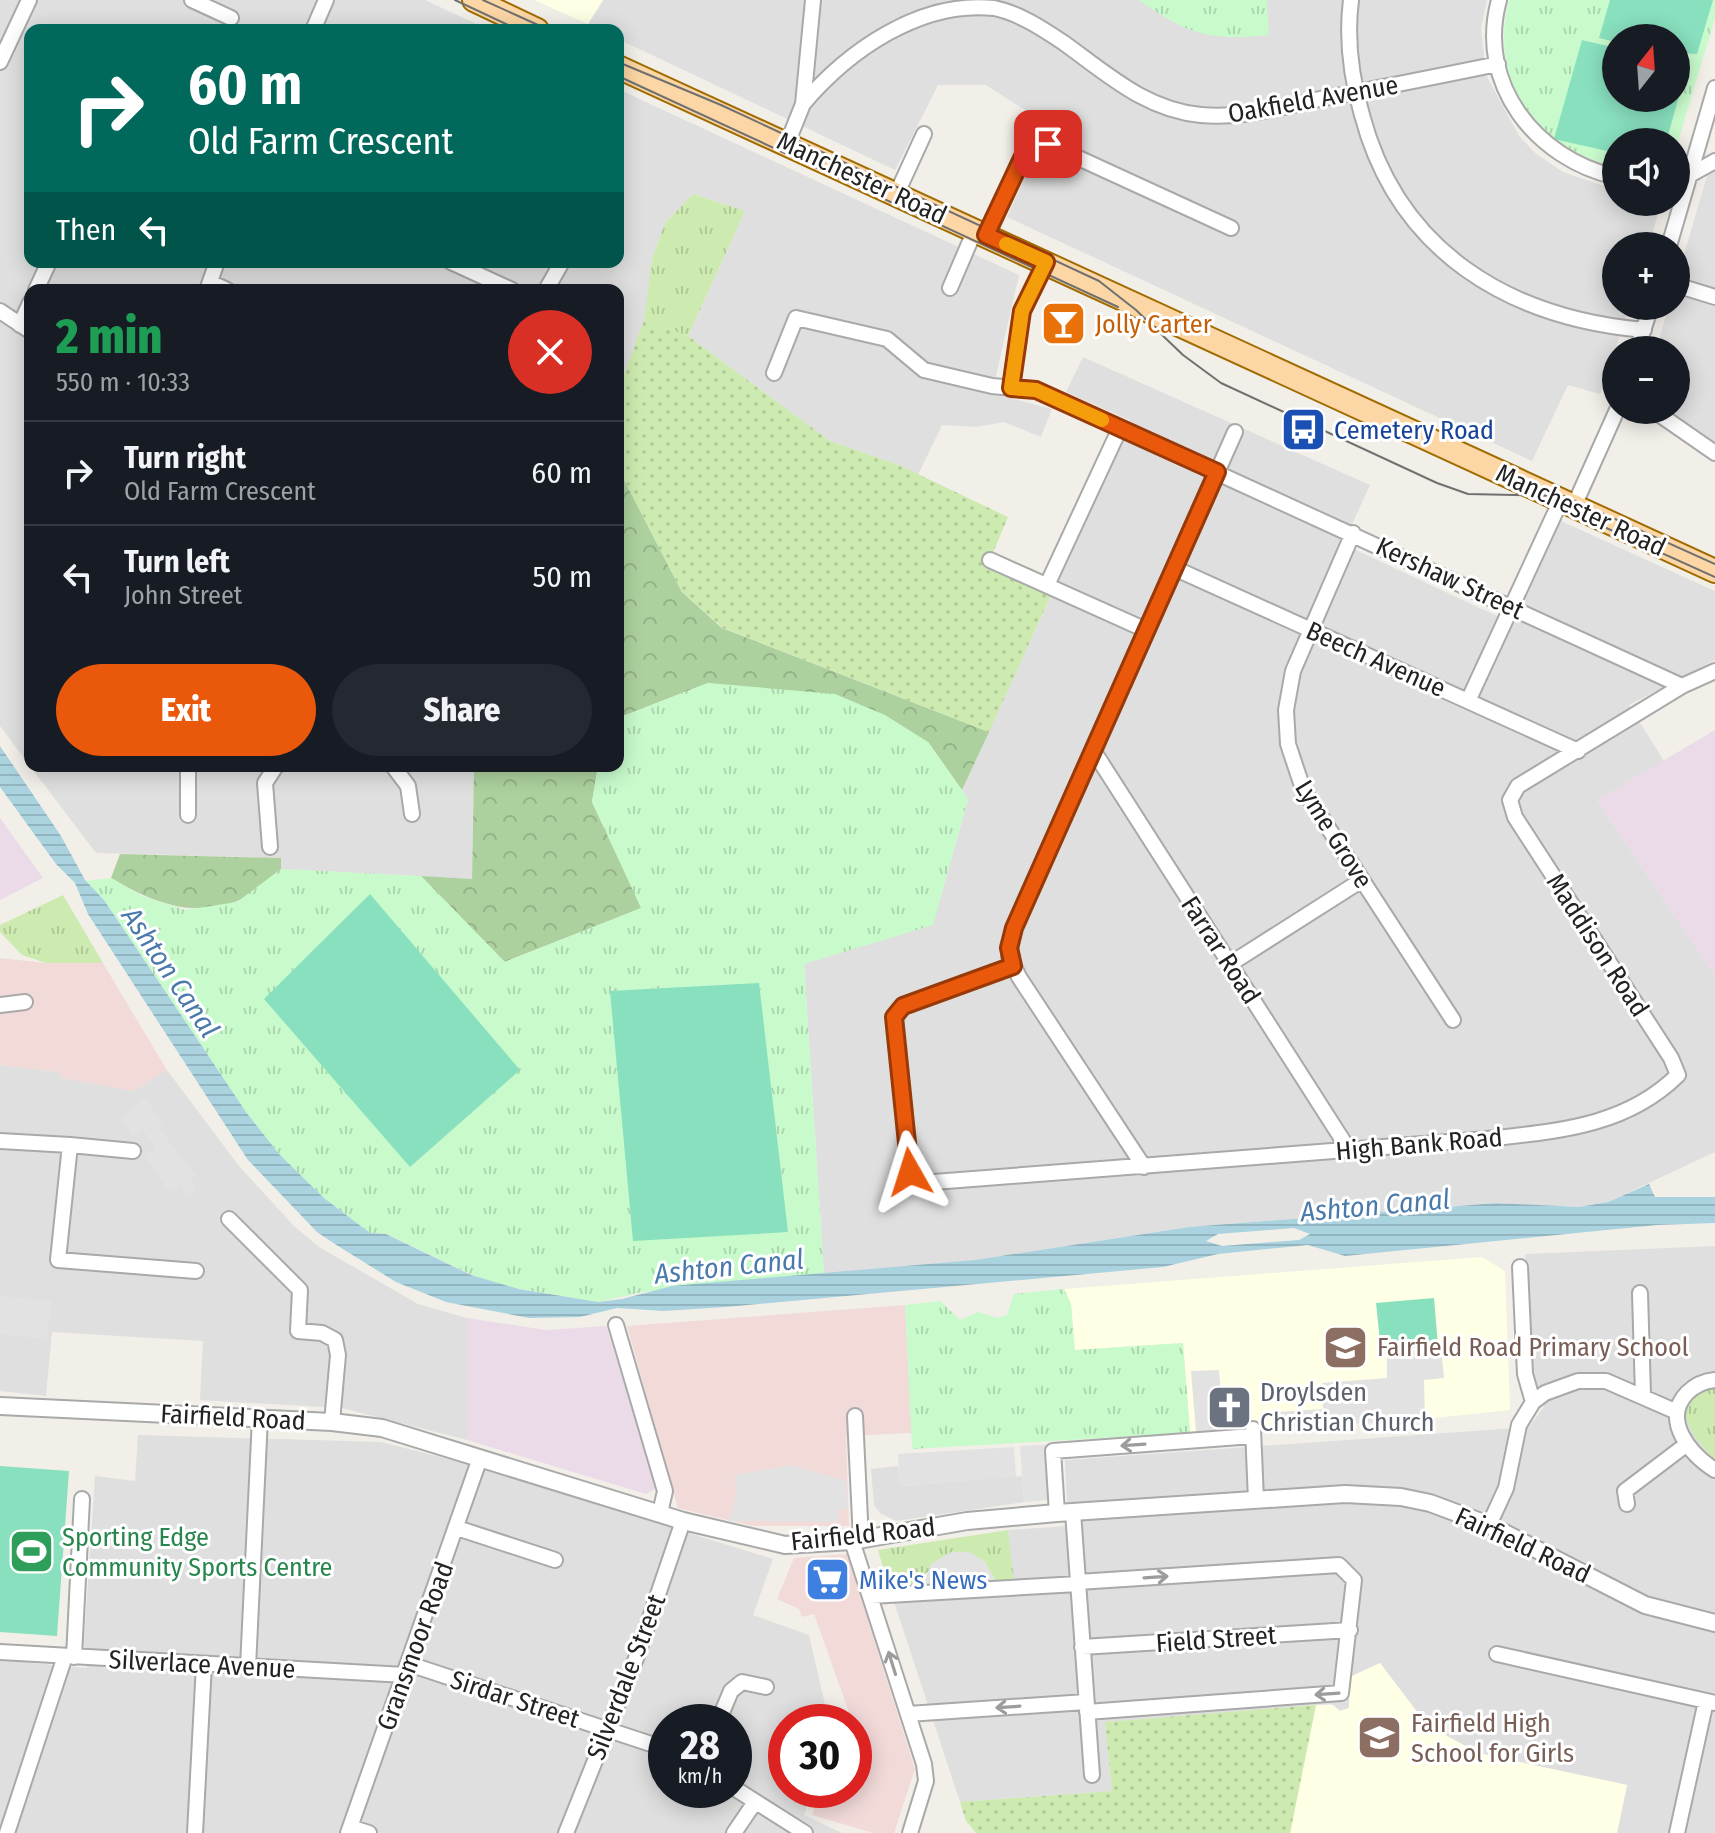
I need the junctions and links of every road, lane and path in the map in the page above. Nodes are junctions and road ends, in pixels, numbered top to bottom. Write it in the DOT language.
graph roads {
  1 [pos="29,0"];
  2 [pos="192,0"];
  3 [pos="326,0"];
  4 [pos="474,0"];
  5 [pos="813,0"];
  6 [pos="1351,0"];
  7 [pos="1499,0"];
  8 [pos="231,18"];
  9 [pos="316,24"];
  10 [pos="524,24"];
  11 [pos="4,44"];
  12 [pos="0,62"];
  13 [pos="1498,64"];
  14 [pos="624,70"];
  15 [pos="1715,88"];
  16 [pos="1355,93"];
  17 [pos="803,104"];
  18 [pos="924,134"];
  19 [pos="787,144"];
  20 [pos="1690,157"];
  21 [pos="1715,161"];
  22 [pos="1602,173"];
  23 [pos="1690,173"];
  24 [pos="897,193"];
  25 [pos="1231,228"];
  26 [pos="980,233"];
  27 [pos="1046,262"];
  28 [pos="464,268"];
  29 [pos="499,284"];
  30 [pos="950,288"];
  31 [pos="1690,289"];
  32 [pos="1715,297"];
  33 [pos="0,311"];
  34 [pos="1647,320"];
  35 [pos="24,327"];
  36 [pos="1644,330"];
  37 [pos="1642,336"];
  38 [pos="774,373"];
  39 [pos="1011,388"];
  40 [pos="1609,424"];
  41 [pos="1673,424"];
  42 [pos="1120,428"];
  43 [pos="1235,432"];
  44 [pos="1715,453"];
  45 [pos="1217,472"];
  46 [pos="1567,503"];
  47 [pos="1353,533"];
  48 [pos="990,560"];
  49 [pos="1174,568"];
  50 [pos="1715,571"];
  51 [pos="1047,585"];
  52 [pos="1512,607"];
  53 [pos="1309,629"];
  54 [pos="1146,630"];
  55 [pos="1715,671"];
  56 [pos="1682,686"];
  57 [pos="1468,701"];
  58 [pos="1093,750"];
  59 [pos="1578,751"];
  60 [pos="188,772"];
  61 [pos="272,772"];
  62 [pos="398,772"];
  63 [pos="412,814"];
  64 [pos="188,815"];
  65 [pos="270,847"];
  66 [pos="1362,880"];
  67 [pos="1230,964"];
  68 [pos="1013,966"];
  69 [pos="25,1002"];
  70 [pos="0,1005"];
  71 [pos="1453,1020"];
  72 [pos="1678,1075"];
  73 [pos="0,1141"];
  74 [pos="70,1145"];
  75 [pos="1349,1150"];
  76 [pos="133,1151"];
  77 [pos="1144,1167"];
  78 [pos="229,1219"];
  79 [pos="1520,1267"];
  80 [pos="196,1271"];
  81 [pos="1640,1293"];
  82 [pos="616,1325"];
  83 [pos="1715,1380"];
  84 [pos="1643,1395"];
  85 [pos="1533,1402"];
  86 [pos="0,1406"];
  87 [pos="1677,1412"];
  88 [pos="855,1416"];
  89 [pos="260,1418"];
  90 [pos="332,1422"];
  91 [pos="1687,1444"];
  92 [pos="480,1458"];
  93 [pos="1715,1470"];
  94 [pos="82,1499"];
  95 [pos="1256,1500"];
  96 [pos="1627,1504"];
  97 [pos="660,1513"];
  98 [pos="1065,1513"];
  99 [pos="683,1521"];
  100 [pos="1489,1525"];
  101 [pos="457,1528"];
  102 [pos="856,1540"];
  103 [pos="555,1560"];
  104 [pos="1078,1583"];
  105 [pos="871,1596"];
  106 [pos="1715,1623"];
  107 [pos="1350,1630"];
  108 [pos="1082,1647"];
  109 [pos="0,1652"];
  110 [pos="1497,1654"];
  111 [pos="69,1656"];
  112 [pos="204,1664"];
  113 [pos="248,1667"];
  114 [pos="407,1670"];
  115 [pos="766,1687"];
  116 [pos="1710,1702"];
  117 [pos="726,1704"];
  118 [pos="1086,1707"];
  119 [pos="908,1714"];
  120 [pos="608,1730"];
  121 [pos="648,1743"];
  122 [pos="1092,1775"];
  123 [pos="752,1800"];
  124 [pos="755,1802"];
  125 [pos="349,1830"];
  126 [pos="7,1833"];
  127 [pos="195,1833"];
  128 [pos="369,1833"];
  129 [pos="566,1833"];
  130 [pos="734,1833"];
  131 [pos="805,1833"];
  132 [pos="910,1833"];
  133 [pos="1677,1833"];
  1 -- 11 [label="street"];
  2 -- 8 [label="street"];
  3 -- 9 [label="street"];
  4 -- 10 [label="main road"];
  5 -- 17 [label="street"];
  6 -- 16 [label="street"];
  7 -- 13 [label="street"];
  11 -- 12 [label="street"];
  13 -- 16 [label="street, Oakfield Avenue"];
  13 -- 22 [label="street"];
  14 -- 19 [label="main road, Manchester Road"];
  15 -- 20 [label="street"];
  16 -- 17 [label="street, Oakfield Avenue"];
  16 -- 36 [label="street"];
  17 -- 19 [label="street"];
  18 -- 24 [label="street"];
  19 -- 24 [label="main road, Manchester Road"];
  21 -- 23 [label="street"];
  24 -- 26 [label="main road, Manchester Road"];
  25 -- 26 [label="street"];
  26 -- 27 [label="main road, Manchester Road"];
  26 -- 30 [label="street"];
  27 -- 39 [label="street"];
  27 -- 46 [label="main road, Manchester Road"];
  28 -- 29 [label="street"];
  31 -- 32 [label="street"];
  33 -- 35 [label="street"];
  34 -- 36 [label="street"];
  36 -- 37 [label="street"];
  38 -- 39 [label="street, Kershaw Street"];
  39 -- 42 [label="street, Kershaw Street"];
  40 -- 46 [label="street"];
  41 -- 44 [label="street"];
  42 -- 45 [label="street, Kershaw Street"];
  42 -- 51 [label="street"];
  43 -- 45 [label="street"];
  45 -- 47 [label="street, Kershaw Street"];
  45 -- 49 [label="street"];
  46 -- 50 [label="main road, Manchester Road"];
  46 -- 52 [label="street"];
  47 -- 52 [label="street, Kershaw Street"];
  47 -- 53 [label="street, Lyme Grove"];
  48 -- 51 [label="street"];
  49 -- 53 [label="street, Beech Avenue"];
  49 -- 54 [label="street"];
  51 -- 54 [label="street"];
  52 -- 56 [label="street, Kershaw Street"];
  52 -- 57 [label="street"];
  53 -- 57 [label="street, Beech Avenue"];
  53 -- 66 [label="street, Lyme Grove"];
  54 -- 58 [label="street"];
  55 -- 56 [label="street"];
  56 -- 59 [label="street"];
  57 -- 59 [label="street, Beech Avenue"];
  58 -- 67 [label="street, Farrar Road"];
  58 -- 68 [label="street"];
  59 -- 72 [label="street, Maddison Road"];
  60 -- 64 [label="street"];
  61 -- 65 [label="street"];
  62 -- 63 [label="street"];
  66 -- 67 [label="street"];
  66 -- 71 [label="street, Lyme Grove"];
  67 -- 75 [label="street, Farrar Road"];
  68 -- 77 [label="street"];
  68 -- 77 [label="street, High Bank Road"];
  69 -- 70 [label="street"];
  72 -- 75 [label="street, High Bank Road"];
  73 -- 74 [label="street"];
  74 -- 76 [label="street"];
  74 -- 80 [label="street"];
  75 -- 77 [label="street, High Bank Road"];
  78 -- 90 [label="street"];
  79 -- 85 [label="street"];
  81 -- 84 [label="street"];
  82 -- 97 [label="street"];
  83 -- 87 [label="street"];
  84 -- 85 [label="street"];
  84 -- 87 [label="street"];
  85 -- 100 [label="street"];
  86 -- 89 [label="street, Fairfield Road"];
  87 -- 91 [label="street"];
  88 -- 102 [label="street"];
  89 -- 90 [label="street, Fairfield Road"];
  89 -- 113 [label="street"];
  90 -- 92 [label="street, Fairfield Road"];
  91 -- 93 [label="street"];
  91 -- 96 [label="street"];
  92 -- 97 [label="street, Fairfield Road"];
  92 -- 101 [label="street, Gransmoor Road"];
  94 -- 111 [label="street"];
  95 -- 98 [label="street, Fairfield Road"];
  95 -- 98 [label="street, one-way"];
  95 -- 100 [label="street, Fairfield Road"];
  97 -- 99 [label="street, Fairfield Road"];
  98 -- 102 [label="street, Fairfield Road"];
  98 -- 104 [label="street"];
  99 -- 102 [label="street, Fairfield Road"];
  99 -- 120 [label="street, Silverdale Street"];
  100 -- 106 [label="street, Fairfield Road"];
  101 -- 103 [label="street"];
  101 -- 114 [label="street, Gransmoor Road"];
  102 -- 105 [label="street"];
  104 -- 105 [label="street"];
  104 -- 107 [label="street, one-way"];
  104 -- 108 [label="street"];
  119 -- 105 [label="street, one-way"];
  107 -- 108 [label="street, Field Street"];
  107 -- 118 [label="street, one-way"];
  108 -- 118 [label="street"];
  109 -- 111 [label="street, Silverlace Avenue"];
  110 -- 116 [label="street"];
  111 -- 112 [label="street, Silverlace Avenue"];
  111 -- 126 [label="street"];
  112 -- 113 [label="street, Silverlace Avenue"];
  112 -- 127 [label="street"];
  113 -- 114 [label="street, Silverlace Avenue"];
  114 -- 120 [label="street, Sirdar Street"];
  114 -- 125 [label="street, Gransmoor Road"];
  115 -- 117 [label="street"];
  116 -- 133 [label="street"];
  118 -- 119 [label="street, one-way"];
  118 -- 122 [label="street"];
  119 -- 132 [label="street"];
  120 -- 121 [label="street, Sirdar Street"];
  120 -- 129 [label="street, Silverdale Street"];
  123 -- 124 [label="street"];
  124 -- 130 [label="street"];
  124 -- 131 [label="street"];
  125 -- 128 [label="street"];
}
